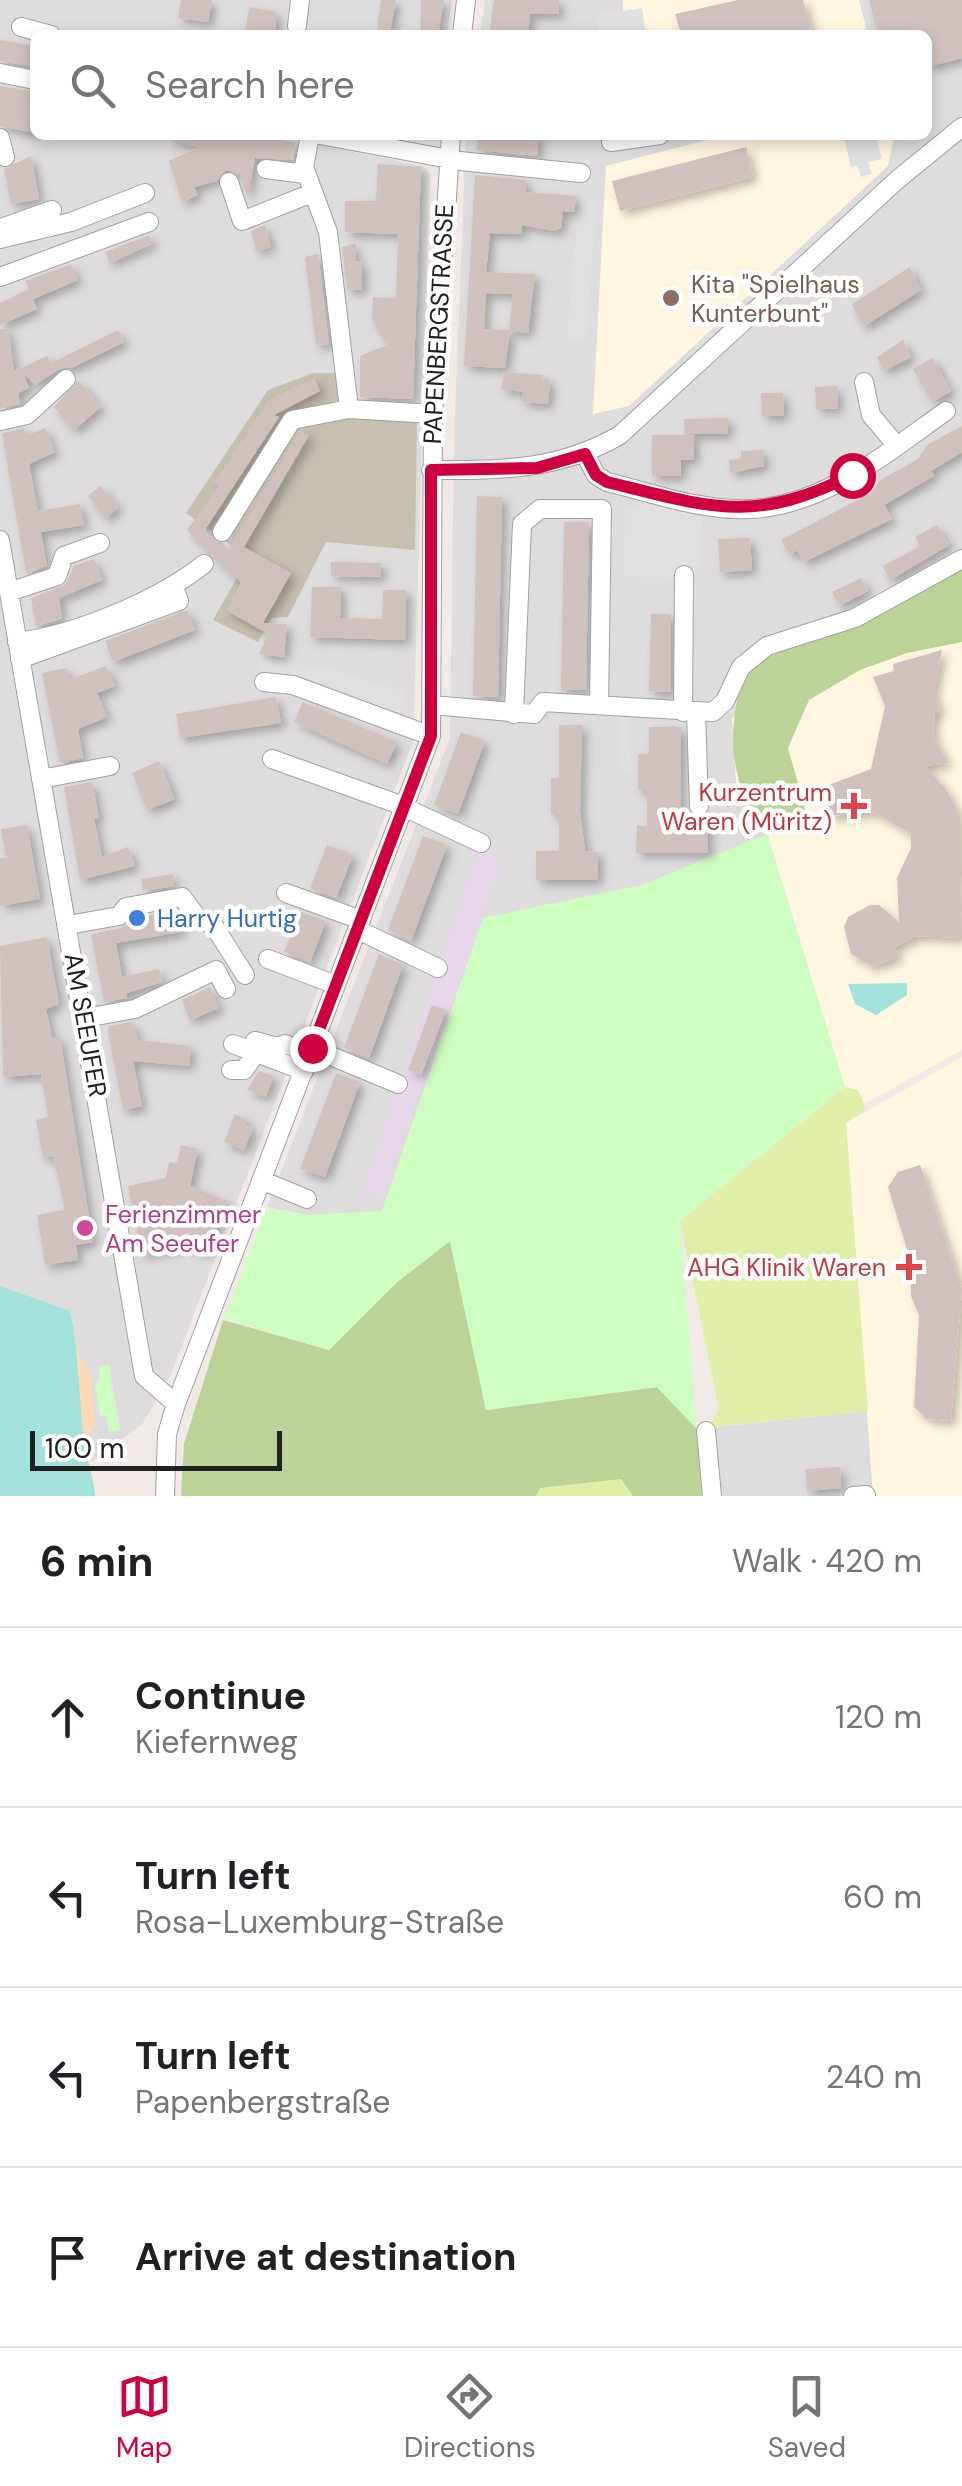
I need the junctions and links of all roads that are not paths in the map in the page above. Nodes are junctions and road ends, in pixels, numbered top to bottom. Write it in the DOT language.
graph roads {
  1 [pos="300,0"];
  2 [pos="466,0"];
  3 [pos="296,26"];
  4 [pos="21,28"];
  5 [pos="30,30"];
  6 [pos="463,30"];
  7 [pos="0,74"];
  8 [pos="30,79"];
  9 [pos="962,127"];
  10 [pos="0,138"];
  11 [pos="309,140"];
  12 [pos="349,140"];
  13 [pos="450,140"];
  14 [pos="624,140"];
  15 [pos="610,142"];
  16 [pos="925,144"];
  17 [pos="447,157"];
  18 [pos="6,158"];
  19 [pos="266,169"];
  20 [pos="305,174"];
  21 [pos="581,174"];
  22 [pos="230,182"];
  23 [pos="145,193"];
  24 [pos="312,193"];
  25 [pos="52,210"];
  26 [pos="149,222"];
  27 [pos="0,229"];
  28 [pos="0,239"];
  29 [pos="0,277"];
  30 [pos="66,379"];
  31 [pos="864,382"];
  32 [pos="350,409"];
  33 [pos="946,412"];
  34 [pos="433,414"];
  35 [pos="0,421"];
  36 [pos="897,446"];
  37 [pos="585,454"];
  38 [pos="431,470"];
  39 [pos="222,532"];
  40 [pos="0,540"];
  41 [pos="100,543"];
  42 [pos="962,559"];
  43 [pos="204,564"];
  44 [pos="684,575"];
  45 [pos="9,592"];
  46 [pos="19,651"];
  47 [pos="264,682"];
  48 [pos="432,705"];
  49 [pos="599,705"];
  50 [pos="697,712"];
  51 [pos="514,714"];
  52 [pos="431,736"];
  53 [pos="272,759"];
  54 [pos="110,766"];
  55 [pos="41,779"];
  56 [pos="699,806"];
  57 [pos="405,808"];
  58 [pos="481,843"];
  59 [pos="286,893"];
  60 [pos="68,925"];
  61 [pos="360,925"];
  62 [pos="268,959"];
  63 [pos="438,968"];
  64 [pos="245,974"];
  65 [pos="336,985"];
  66 [pos="226,988"];
  67 [pos="85,1018"];
  68 [pos="233,1044"];
  69 [pos="256,1047"];
  70 [pos="309,1058"];
  71 [pos="230,1070"];
  72 [pos="398,1084"];
  73 [pos="261,1180"];
  74 [pos="307,1199"];
  75 [pos="176,1404"];
  76 [pos="706,1430"];
  77 [pos="866,1495"];
  78 [pos="165,1496"];
  79 [pos="712,1496"];
  80 [pos="853,1496"];
  1 -- 3 [label="street"];
  2 -- 6 [label="street"];
  4 -- 5 [label="street"];
  7 -- 8 [label="street"];
  9 -- 16 [label="street"];
  10 -- 18 [label="street"];
  11 -- 20 [label="street"];
  12 -- 17 [label="street"];
  13 -- 17 [label="street, PAPENBERGSTRASSE"];
  14 -- 15 [label="street"];
  16 -- 37 [label="street"];
  17 -- 21 [label="street"];
  17 -- 34 [label="street, PAPENBERGSTRASSE"];
  19 -- 20 [label="street"];
  20 -- 24 [label="street"];
  22 -- 24 [label="street"];
  23 -- 28 [label="street"];
  24 -- 32 [label="street"];
  25 -- 27 [label="street"];
  26 -- 29 [label="street"];
  30 -- 35 [label="street"];
  31 -- 36 [label="street"];
  32 -- 34 [label="street"];
  32 -- 39 [label="street"];
  33 -- 36 [label="street"];
  34 -- 38 [label="street, PAPENBERGSTRASSE"];
  36 -- 37 [label="street"];
  37 -- 38 [label="street"];
  38 -- 48 [label="street, PAPENBERGSTRASSE"];
  40 -- 45 [label="street, AM SEEUFER"];
  41 -- 45 [label="street"];
  42 -- 50 [label="street"];
  43 -- 46 [label="street"];
  44 -- 50 [label="street"];
  45 -- 46 [label="street, AM SEEUFER"];
  46 -- 55 [label="street, AM SEEUFER"];
  47 -- 52 [label="street"];
  48 -- 51 [label="street"];
  48 -- 52 [label="street, PAPENBERGSTRASSE"];
  49 -- 50 [label="street"];
  49 -- 51 [label="street"];
  49 -- 51 [label="street"];
  50 -- 56 [label="street"];
  52 -- 57 [label="street, PAPENBERGSTRASSE"];
  53 -- 57 [label="street"];
  54 -- 55 [label="street"];
  55 -- 60 [label="street, AM SEEUFER"];
  57 -- 58 [label="street"];
  57 -- 61 [label="street, PAPENBERGSTRASSE"];
  59 -- 61 [label="street"];
  60 -- 64 [label="street"];
  60 -- 67 [label="street, AM SEEUFER"];
  61 -- 63 [label="street"];
  61 -- 65 [label="street, PAPENBERGSTRASSE"];
  62 -- 65 [label="street"];
  65 -- 70 [label="street, PAPENBERGSTRASSE"];
  66 -- 67 [label="street"];
  67 -- 75 [label="street, AM SEEUFER"];
  68 -- 69 [label="street"];
  69 -- 70 [label="street"];
  69 -- 71 [label="street"];
  70 -- 72 [label="street"];
  70 -- 73 [label="street, PAPENBERGSTRASSE"];
  73 -- 74 [label="street"];
  73 -- 75 [label="street, PAPENBERGSTRASSE"];
  75 -- 78 [label="street"];
  76 -- 79 [label="street"];
  77 -- 80 [label="street"];
}
